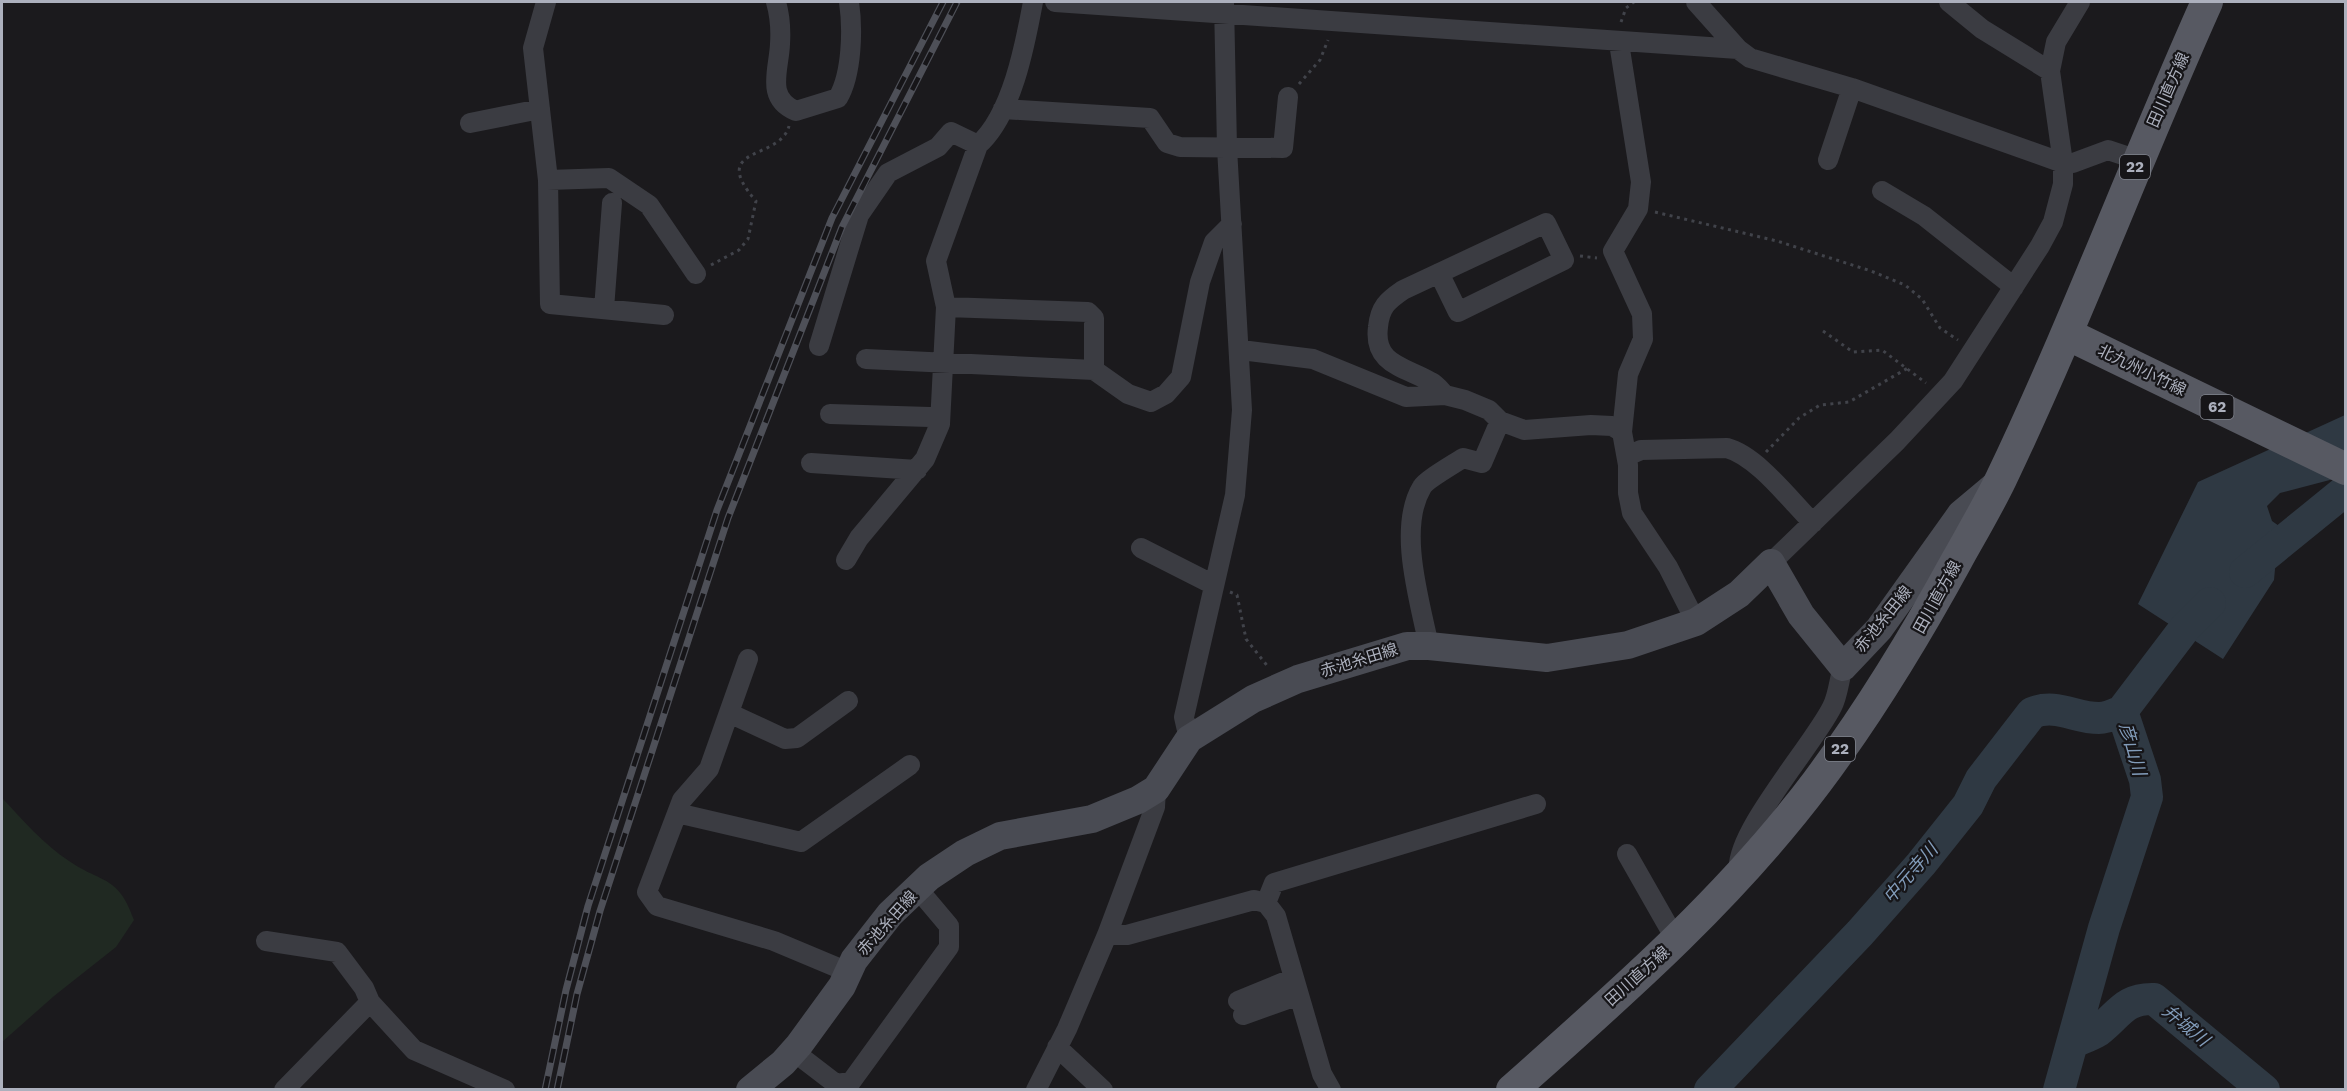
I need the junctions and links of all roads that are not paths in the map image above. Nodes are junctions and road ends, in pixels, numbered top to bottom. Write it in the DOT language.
graph roads {
  1 [pos="546,2"];
  2 [pos="776,2"];
  3 [pos="849,2"];
  4 [pos="1033,2"];
  5 [pos="1055,2"];
  6 [pos="1696,2"];
  7 [pos="1949,2"];
  8 [pos="2080,2"];
  9 [pos="2207,2"];
  10 [pos="1224,8"];
  11 [pos="1968,8"];
  12 [pos="1619,43"];
  13 [pos="1738,49"];
  14 [pos="2050,71"];
  15 [pos="1852,88"];
  16 [pos="1288,97"];
  17 [pos="1003,109"];
  18 [pos="540,110"];
  19 [pos="470,123"];
  20 [pos="978,145"];
  21 [pos="1227,148"];
  22 [pos="1828,160"];
  23 [pos="2138,160"];
  24 [pos="2063,163"];
  25 [pos="548,180"];
  26 [pos="1882,190"];
  27 [pos="612,203"];
  28 [pos="1232,224"];
  29 [pos="1439,273"];
  30 [pos="696,274"];
  31 [pos="2014,287"];
  32 [pos="946,307"];
  33 [pos="604,309"];
  34 [pos="664,315"];
  35 [pos="2078,339"];
  36 [pos="819,346"];
  37 [pos="1241,350"];
  38 [pos="866,359"];
  39 [pos="945,361"];
  40 [pos="1094,370"];
  41 [pos="1445,395"];
  42 [pos="830,414"];
  43 [pos="1500,421"];
  44 [pos="940,424"];
  45 [pos="1622,432"];
  46 [pos="1627,456"];
  47 [pos="811,463"];
  48 [pos="2346,469"];
  49 [pos="917,470"];
  50 [pos="2000,482"];
  51 [pos="1813,523"];
  52 [pos="1141,548"];
  53 [pos="846,560"];
  54 [pos="1771,563"];
  55 [pos="1214,585"];
  56 [pos="1696,622"];
  57 [pos="1429,645"];
  58 [pos="748,659"];
  59 [pos="1843,667"];
  60 [pos="848,701"];
  61 [pos="729,713"];
  62 [pos="1189,739"];
  63 [pos="910,765"];
  64 [pos="1156,789"];
  65 [pos="1536,804"];
  66 [pos="677,813"];
  67 [pos="1627,854"];
  68 [pos="1740,876"];
  69 [pos="917,888"];
  70 [pos="1266,903"];
  71 [pos="1107,935"];
  72 [pos="1676,940"];
  73 [pos="266,941"];
  74 [pos="848,972"];
  75 [pos="1296,986"];
  76 [pos="370,1002"];
  77 [pos="1240,1008"];
  78 [pos="1057,1047"];
  79 [pos="794,1051"];
  80 [pos="284,1089"];
  81 [pos="505,1089"];
  82 [pos="750,1089"];
  83 [pos="1036,1089"];
  84 [pos="1103,1089"];
  85 [pos="1331,1089"];
  86 [pos="1512,1089"];
  1 -- 18 [label="street"];
  2 -- 3 [label="street"];
  4 -- 17 [label="street"];
  5 -- 10 [label="street"];
  6 -- 13 [label="street"];
  7 -- 11 [label="street"];
  8 -- 14 [label="street"];
  9 -- 23 [label="main road, 田川直方線 / 22"];
  10 -- 12 [label="street"];
  10 -- 21 [label="street"];
  11 -- 14 [label="street"];
  12 -- 13 [label="street"];
  12 -- 45 [label="street"];
  13 -- 15 [label="street"];
  14 -- 24 [label="street"];
  15 -- 22 [label="street"];
  15 -- 24 [label="street"];
  16 -- 21 [label="street"];
  17 -- 20 [label="street"];
  17 -- 21 [label="street"];
  18 -- 19 [label="street"];
  18 -- 25 [label="street"];
  20 -- 32 [label="street"];
  20 -- 36 [label="street"];
  21 -- 28 [label="street"];
  23 -- 24 [label="street"];
  23 -- 35 [label="main road, 田川直方線 / 22"];
  24 -- 31 [label="street"];
  25 -- 30 [label="street"];
  25 -- 33 [label="street"];
  26 -- 31 [label="street"];
  27 -- 33 [label="street"];
  28 -- 37 [label="street"];
  28 -- 40 [label="street"];
  29 -- 29 [label="street"];
  29 -- 41 [label="street"];
  31 -- 51 [label="street"];
  32 -- 39 [label="street"];
  32 -- 40 [label="street"];
  33 -- 34 [label="street"];
  35 -- 48 [label="main road, 北九州小竹線 / 62"];
  35 -- 50 [label="main road, 田川直方線 / 22"];
  37 -- 41 [label="street"];
  37 -- 55 [label="street"];
  38 -- 39 [label="street"];
  39 -- 40 [label="street"];
  39 -- 44 [label="street"];
  41 -- 43 [label="street"];
  42 -- 44 [label="street"];
  43 -- 45 [label="street"];
  43 -- 57 [label="street"];
  44 -- 49 [label="street"];
  45 -- 46 [label="street"];
  46 -- 51 [label="street"];
  46 -- 56 [label="street"];
  47 -- 49 [label="street"];
  49 -- 53 [label="street"];
  50 -- 59 [label="main road, 赤池糸田線"];
  50 -- 68 [label="main road, 田川直方線 / 22"];
  51 -- 54 [label="street"];
  52 -- 55 [label="street"];
  54 -- 56 [label="main road, 赤池糸田線"];
  54 -- 59 [label="main road, 赤池糸田線"];
  55 -- 62 [label="street"];
  56 -- 57 [label="main road, 赤池糸田線"];
  57 -- 62 [label="main road, 赤池糸田線"];
  58 -- 61 [label="street"];
  59 -- 68 [label="street"];
  60 -- 61 [label="street"];
  61 -- 66 [label="street"];
  62 -- 64 [label="main road, 赤池糸田線"];
  63 -- 66 [label="street"];
  64 -- 69 [label="main road, 赤池糸田線"];
  64 -- 71 [label="street"];
  65 -- 70 [label="street"];
  66 -- 74 [label="street"];
  67 -- 72 [label="street"];
  68 -- 72 [label="main road, 田川直方線 / 22"];
  69 -- 74 [label="main road, 赤池糸田線"];
  69 -- 79 [label="street"];
  70 -- 71 [label="street"];
  70 -- 75 [label="street"];
  71 -- 78 [label="street"];
  72 -- 86 [label="main road, 田川直方線 / 22"];
  73 -- 76 [label="street"];
  74 -- 79 [label="main road, 赤池糸田線"];
  75 -- 77 [label="street"];
  75 -- 85 [label="street"];
  76 -- 80 [label="street"];
  76 -- 81 [label="street"];
  78 -- 83 [label="street"];
  78 -- 84 [label="street"];
  79 -- 82 [label="main road, 赤池糸田線"];
}
